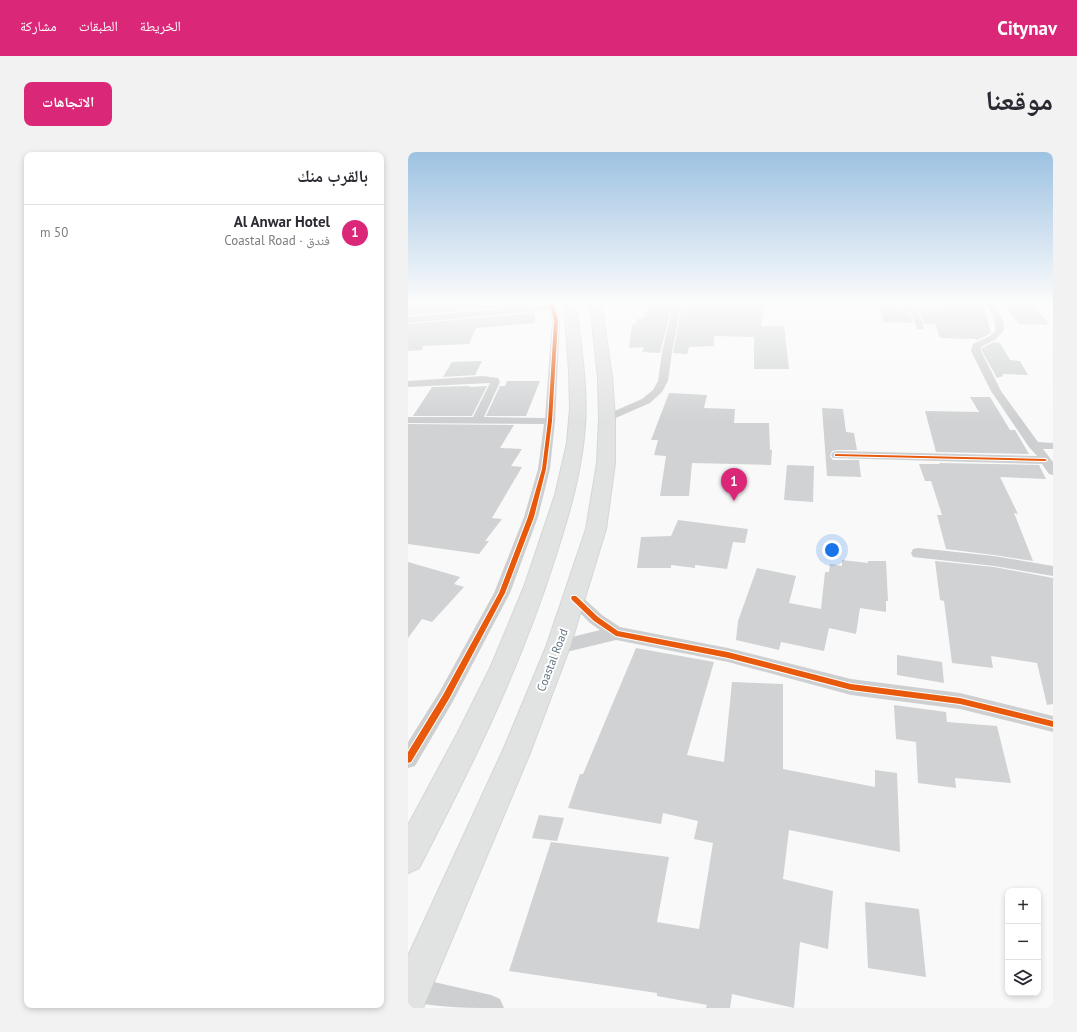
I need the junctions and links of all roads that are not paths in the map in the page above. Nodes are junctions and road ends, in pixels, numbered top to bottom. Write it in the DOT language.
graph roads {
  1 [pos="555,342"];
  2 [pos="567,342"];
  3 [pos="600,342"];
  4 [pos="669,342"];
  5 [pos="985,342"];
  6 [pos="408,384"];
  7 [pos="607,418"];
  8 [pos="408,420"];
  9 [pos="550,420"];
  10 [pos="478,421"];
  11 [pos="1033,445"];
  12 [pos="1053,446"];
  13 [pos="837,455"];
  14 [pos="1044,460"];
  15 [pos="1053,471"];
  16 [pos="918,553"];
  17 [pos="1053,570"];
  18 [pos="574,598"];
  19 [pos="616,633"];
  20 [pos="558,647"];
  21 [pos="1053,724"];
  22 [pos="408,759"];
  23 [pos="408,857"];
  24 [pos="410,994"];
  25 [pos="491,1008"];
  1 -- 9 [label="street"];
  2 -- 23 [label="highway"];
  3 -- 7 [label="highway, Coastal Road"];
  4 -- 7 [label="street"];
  5 -- 11 [label="street"];
  6 -- 10 [label="street"];
  7 -- 18 [label="highway, Coastal Road"];
  8 -- 10 [label="street"];
  9 -- 10 [label="street"];
  9 -- 22 [label="street"];
  11 -- 12 [label="street"];
  11 -- 14 [label="street"];
  13 -- 14 [label="street"];
  14 -- 15 [label="street"];
  16 -- 17 [label="street"];
  18 -- 19 [label="street"];
  18 -- 20 [label="highway, Coastal Road"];
  19 -- 20 [label="street"];
  19 -- 21 [label="street"];
  20 -- 24 [label="highway, Coastal Road"];
  24 -- 25 [label="street"];
}
